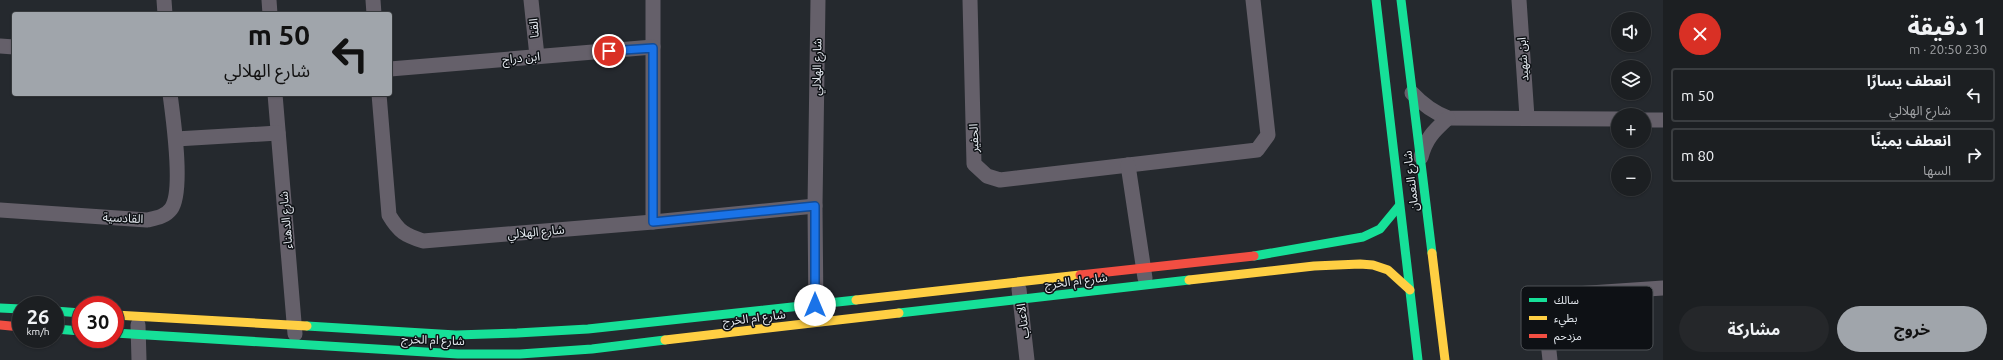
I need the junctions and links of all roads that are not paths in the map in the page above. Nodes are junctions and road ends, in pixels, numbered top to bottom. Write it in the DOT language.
graph roads {
  1 [pos="164,0"];
  2 [pos="269,0"];
  3 [pos="373,0"];
  4 [pos="531,0"];
  5 [pos="653,0"];
  6 [pos="822,0"];
  7 [pos="970,0"];
  8 [pos="1253,0"];
  9 [pos="1376,0"];
  10 [pos="1401,0"];
  11 [pos="1518,0"];
  12 [pos="165,12"];
  13 [pos="270,12"];
  14 [pos="374,12"];
  15 [pos="0,46"];
  16 [pos="12,46"];
  17 [pos="653,48"];
  18 [pos="536,56"];
  19 [pos="392,69"];
  20 [pos="1412,93"];
  21 [pos="170,96"];
  22 [pos="276,96"];
  23 [pos="379,96"];
  24 [pos="1527,117"];
  25 [pos="1448,118"];
  26 [pos="1611,119"];
  27 [pos="1651,120"];
  28 [pos="1663,120"];
  29 [pos="278,134"];
  30 [pos="176,139"];
  31 [pos="1420,160"];
  32 [pos="1128,165"];
  33 [pos="815,206"];
  34 [pos="1399,206"];
  35 [pos="0,210"];
  36 [pos="653,222"];
  37 [pos="1144,268"];
  38 [pos="1018,282"];
  39 [pos="1146,285"];
  40 [pos="1663,288"];
  41 [pos="1653,289"];
  42 [pos="1410,290"];
  43 [pos="1020,299"];
  44 [pos="815,305"];
  45 [pos="0,308"];
  46 [pos="12,309"];
  47 [pos="124,315"];
  48 [pos="139,316"];
  49 [pos="817,323"];
  50 [pos="0,325"];
  51 [pos="12,326"];
  52 [pos="295,327"];
  53 [pos="517,333"];
  54 [pos="124,334"];
  55 [pos="138,335"];
  56 [pos="295,345"];
  57 [pos="1549,350"];
  58 [pos="520,357"];
  59 [pos="139,360"];
  60 [pos="1027,360"];
  61 [pos="1418,360"];
  62 [pos="1445,360"];
  63 [pos="1550,360"];
  1 -- 12 [label="street"];
  2 -- 13 [label="street"];
  3 -- 14 [label="street"];
  4 -- 18 [label="street, القنا"];
  5 -- 17 [label="street"];
  6 -- 33 [label="street, شارع الهلالي"];
  7 -- 32 [label="street, الحفير"];
  8 -- 32 [label="street, الحفير"];
  9 -- 34 [label="street, شارع النعمان"];
  10 -- 20 [label="street, شارع النعمان"];
  11 -- 24 [label="street, ابن شهيد"];
  15 -- 16 [label="street"];
  17 -- 18 [label="street, ابن دراج"];
  17 -- 36 [label="street"];
  18 -- 19 [label="street, ابن دراج"];
  20 -- 25 [label="street"];
  20 -- 31 [label="street, شارع النعمان"];
  21 -- 30 [label="street, القادسية"];
  22 -- 29 [label="street, شارع الدهناء"];
  23 -- 36 [label="street, شارع الهلالي"];
  24 -- 25 [label="street"];
  24 -- 26 [label="street"];
  25 -- 31 [label="street"];
  27 -- 28 [label="street"];
  29 -- 30 [label="street"];
  29 -- 52 [label="street, شارع الدهناء"];
  30 -- 35 [label="street, القادسية"];
  31 -- 62 [label="street, شارع النعمان"];
  32 -- 37 [label="street"];
  33 -- 36 [label="street, شارع الهلالي"];
  33 -- 44 [label="street, شارع الهلالي"];
  34 -- 37 [label="street, شارع ام الخرج"];
  34 -- 42 [label="street, شارع النعمان"];
  37 -- 38 [label="street, شارع ام الخرج"];
  37 -- 39 [label="street"];
  38 -- 43 [label="street, الاعناب"];
  38 -- 44 [label="street, شارع ام الخرج"];
  39 -- 42 [label="street, شارع ام الخرج"];
  39 -- 43 [label="street, شارع ام الخرج"];
  40 -- 41 [label="street"];
  42 -- 61 [label="street, شارع النعمان"];
  43 -- 49 [label="street, شارع ام الخرج"];
  43 -- 60 [label="street, الاعناب"];
  44 -- 49 [label="street, شارع الهلالي"];
  44 -- 53 [label="street, شارع ام الخرج"];
  45 -- 46 [label="street"];
  47 -- 48 [label="street, شارع ام الخرج"];
  48 -- 52 [label="street, شارع ام الخرج"];
  48 -- 55 [label="street"];
  49 -- 58 [label="street, شارع ام الخرج"];
  50 -- 51 [label="street"];
  52 -- 53 [label="street, شارع ام الخرج"];
  52 -- 56 [label="street, شارع الدهناء"];
  53 -- 58 [label="street"];
  54 -- 55 [label="street, شارع ام الخرج"];
  55 -- 56 [label="street, شارع ام الخرج"];
  55 -- 59 [label="street"];
  56 -- 58 [label="street, شارع ام الخرج"];
  57 -- 63 [label="street"];
}
